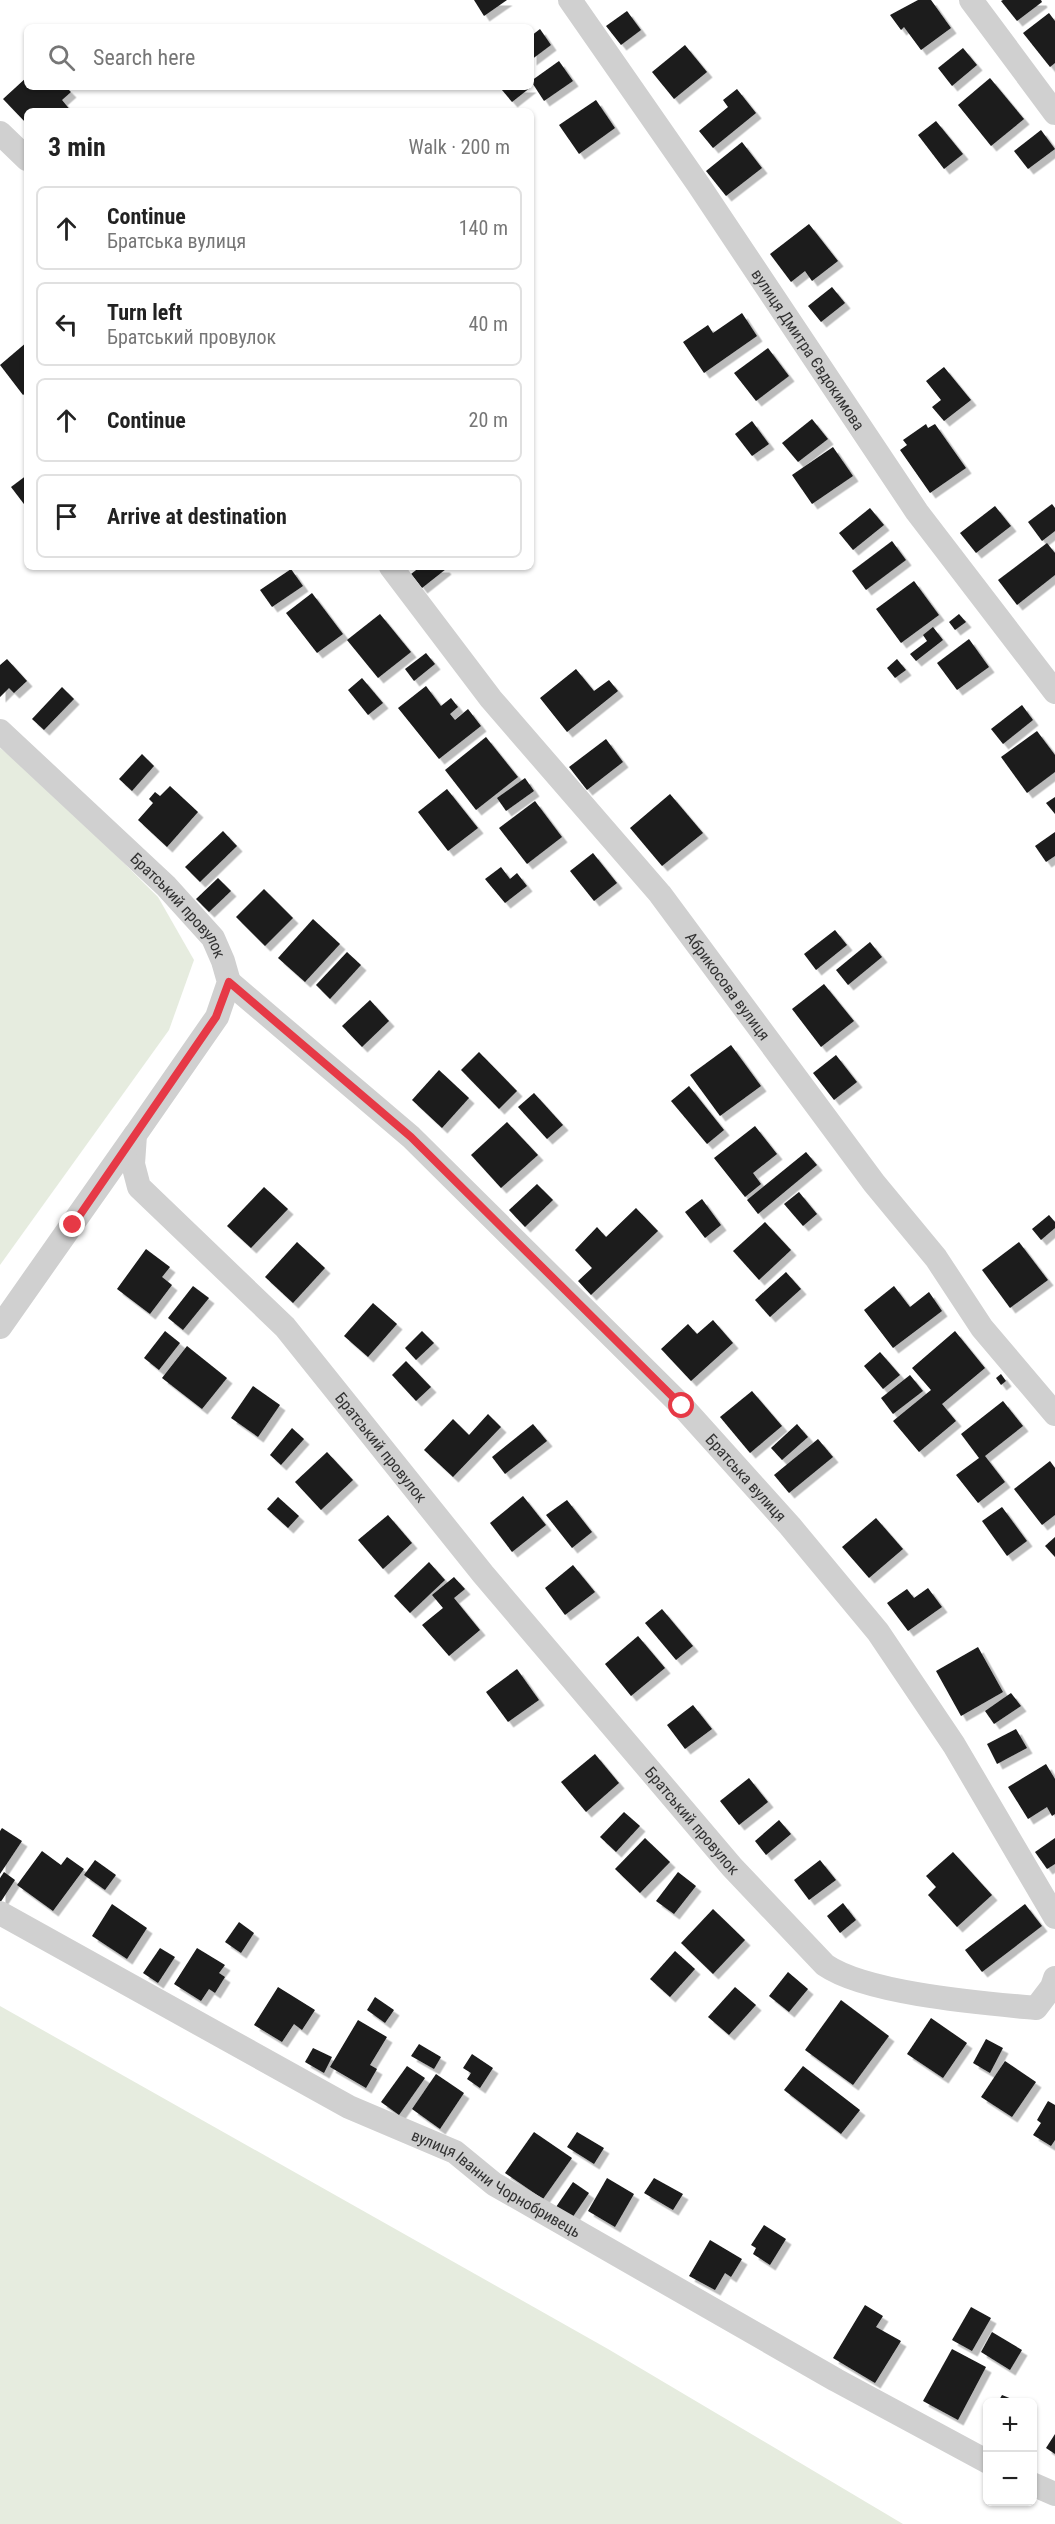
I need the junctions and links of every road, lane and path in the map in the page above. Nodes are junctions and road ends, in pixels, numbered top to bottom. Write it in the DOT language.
graph roads {
  1 [pos="570,0"];
  2 [pos="971,0"];
  3 [pos="1055,113"];
  4 [pos="0,133"];
  5 [pos="24,156"];
  6 [pos="393,570"];
  7 [pos="1055,692"];
  8 [pos="0,731"];
  9 [pos="229,982"];
  10 [pos="135,1135"];
  11 [pos="0,1327"];
  12 [pos="1055,1414"];
  13 [pos="0,1913"];
  14 [pos="1055,1917"];
  15 [pos="1055,1978"];
  16 [pos="1046,2007"];
  17 [pos="983,2460"];
  18 [pos="1037,2486"];
  19 [pos="1055,2494"];
  1 -- 7 [label="street, вулиця Дмитра Євдокимова"];
  2 -- 3 [label="street"];
  4 -- 5 [label="street"];
  6 -- 12 [label="street, Абрикосова вулиця"];
  8 -- 9 [label="street, Братський провулок"];
  9 -- 10 [label="street, Братський провулок"];
  9 -- 14 [label="street, Братська вулиця"];
  10 -- 11 [label="street"];
  10 -- 16 [label="street, Братський провулок"];
  13 -- 17 [label="street, вулиця Іванни Чорнобривець"];
  15 -- 16 [label="street, Братський провулок"];
  18 -- 19 [label="street"];
}
